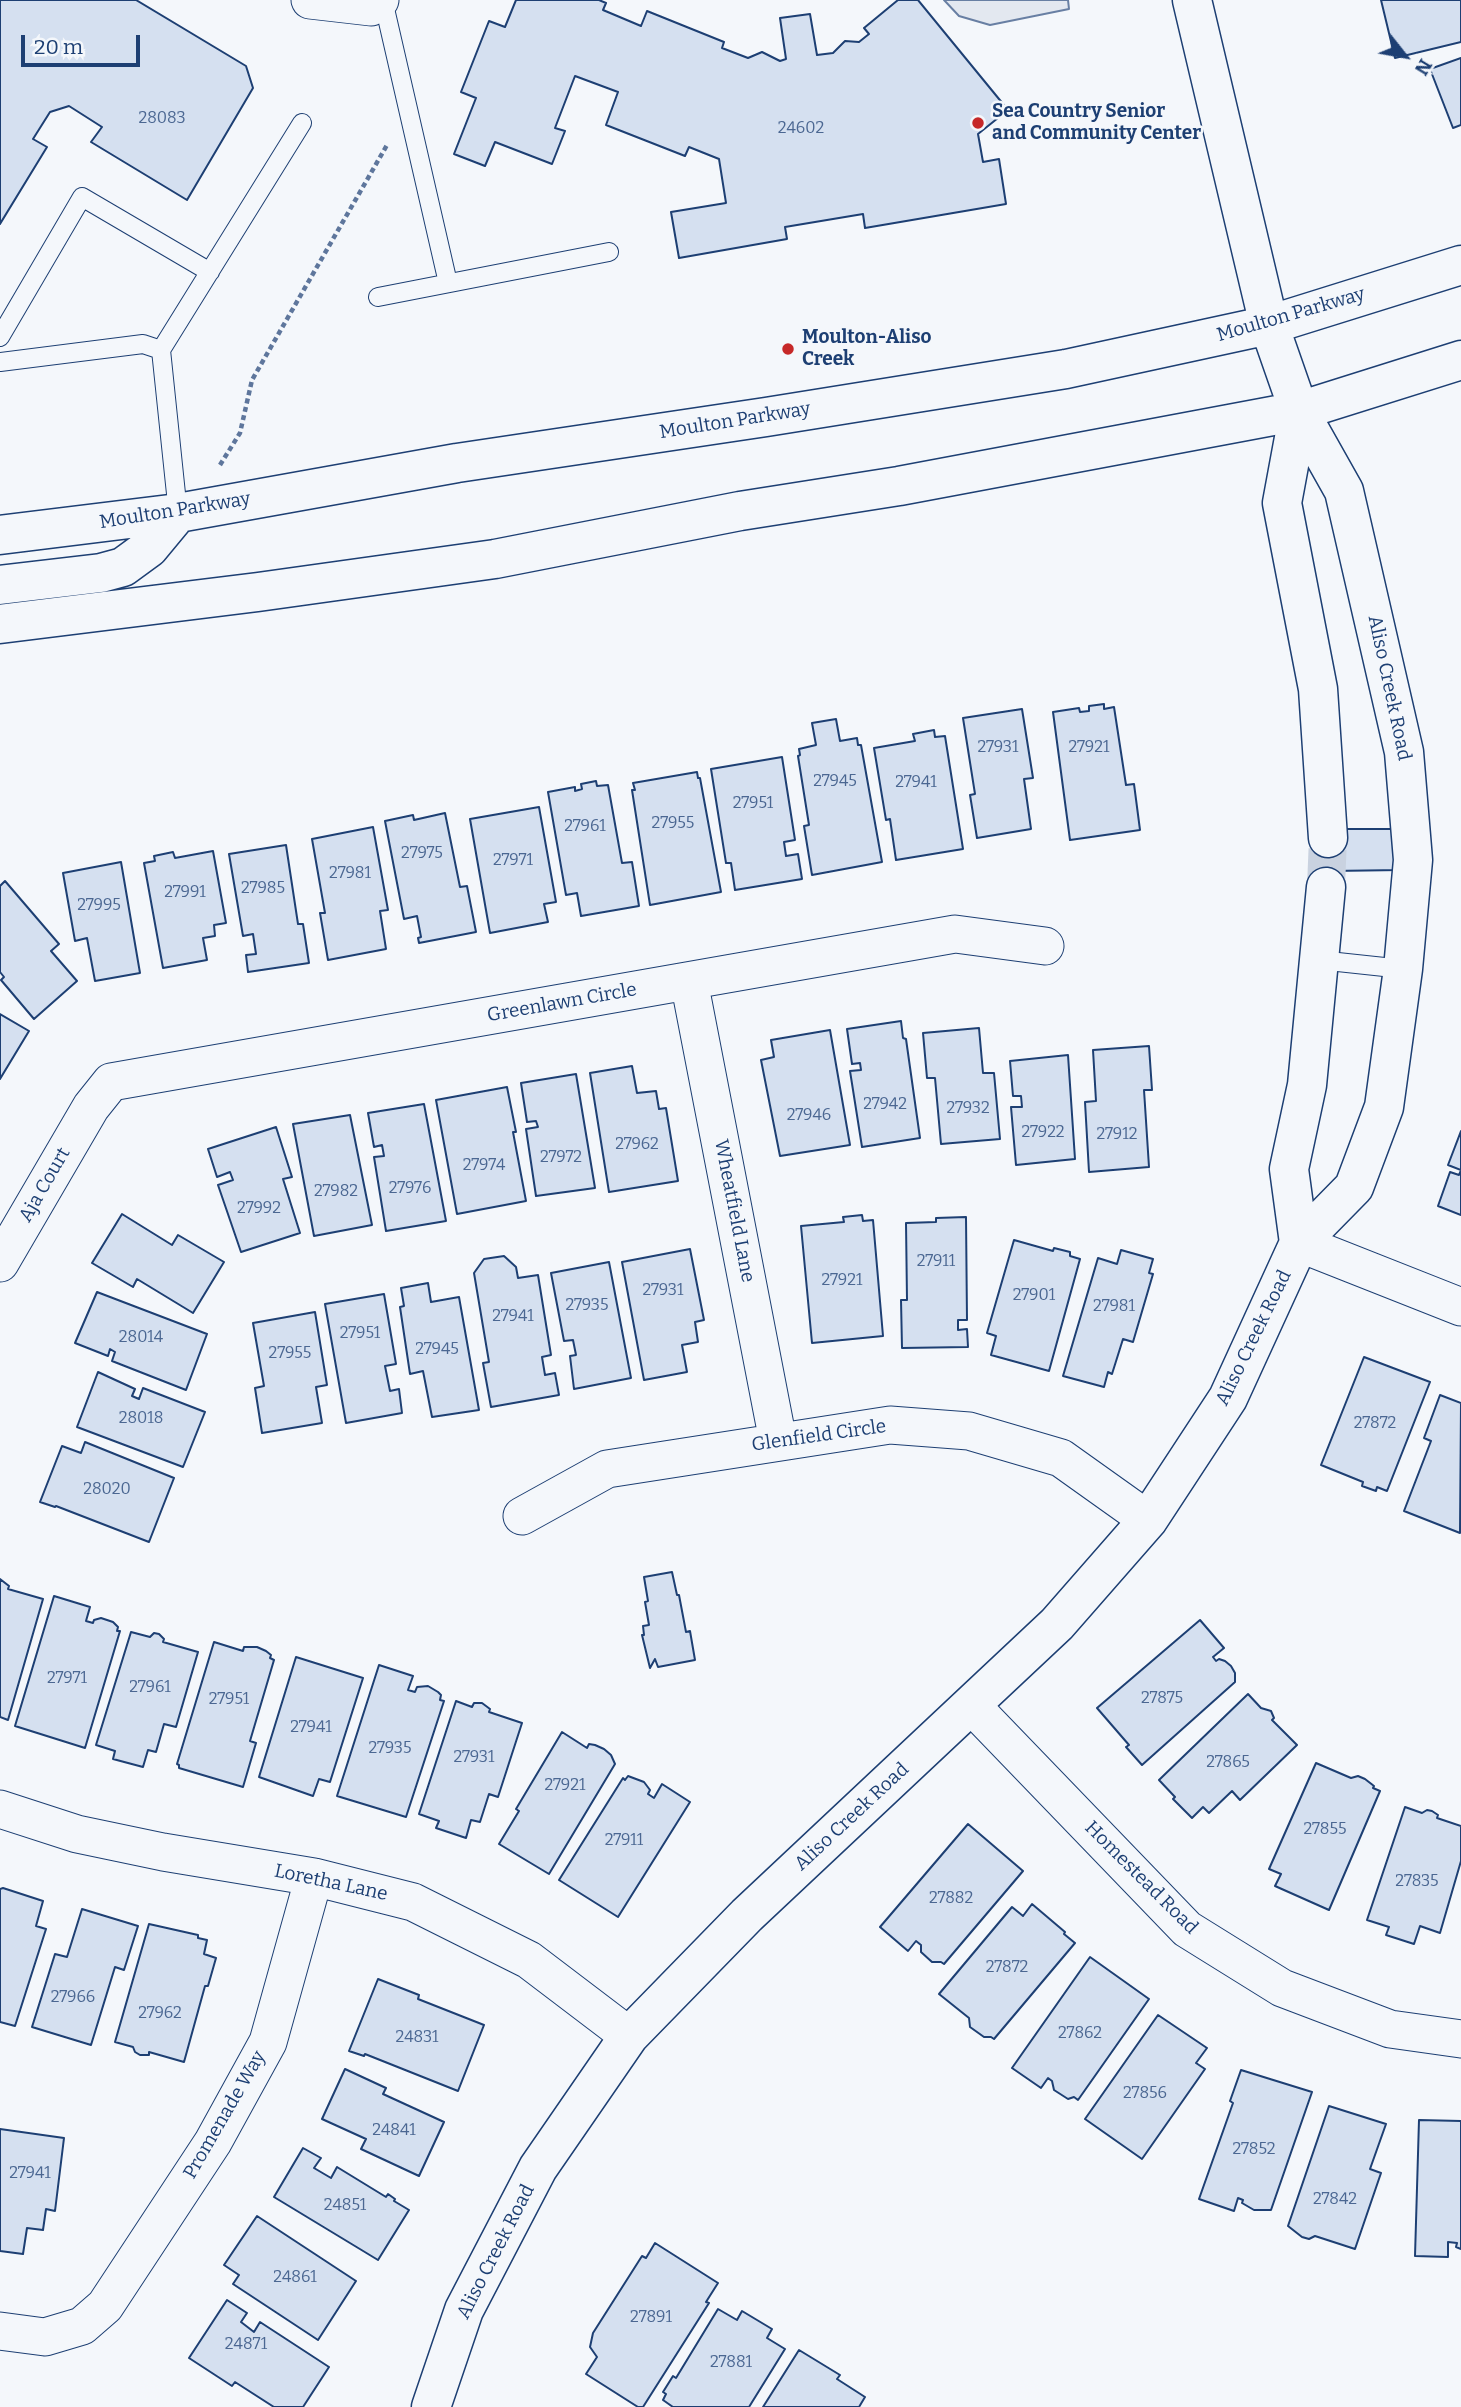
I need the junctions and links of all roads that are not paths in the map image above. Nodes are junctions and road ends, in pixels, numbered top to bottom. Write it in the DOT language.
graph roads {
  1 [pos="310,0"];
  2 [pos="382,0"];
  3 [pos="1192,0"];
  4 [pos="302,123"];
  5 [pos="609,252"];
  6 [pos="1461,265"];
  7 [pos="209,272"];
  8 [pos="448,284"];
  9 [pos="378,297"];
  10 [pos="1269,326"];
  11 [pos="0,337"];
  12 [pos="161,350"];
  13 [pos="1461,360"];
  14 [pos="0,362"];
  15 [pos="1299,411"];
  16 [pos="185,512"];
  17 [pos="0,536"];
  18 [pos="0,585"];
  19 [pos="0,624"];
  20 [pos="1328,838"];
  21 [pos="1326,887"];
  22 [pos="1045,946"];
  23 [pos="1319,960"];
  24 [pos="1403,969"];
  25 [pos="689,981"];
  26 [pos="91,1107"];
  27 [pos="1299,1243"];
  28 [pos="0,1263"];
  29 [pos="1461,1307"];
  30 [pos="778,1441"];
  31 [pos="522,1516"];
  32 [pos="1148,1520"];
  33 [pos="972,1706"];
  34 [pos="0,1809"];
  35 [pos="314,1877"];
  36 [pos="629,2036"];
  37 [pos="1461,2039"];
  38 [pos="0,2331"];
  39 [pos="431,2407"];
  1 -- 2 [label="street"];
  2 -- 8 [label="lane"];
  3 -- 10 [label="main road, Aliso Creek Road"];
  4 -- 7 [label="lane"];
  5 -- 8 [label="lane"];
  6 -- 10 [label="main road, Moulton Parkway"];
  7 -- 11 [label="lane"];
  7 -- 12 [label="lane"];
  8 -- 9 [label="lane"];
  10 -- 15 [label="main road, Aliso Creek Road"];
  10 -- 16 [label="main road, Moulton Parkway"];
  12 -- 14 [label="lane"];
  12 -- 16 [label="lane"];
  13 -- 15 [label="main road"];
  15 -- 19 [label="main road"];
  15 -- 20 [label="main road, Aliso Creek Road"];
  15 -- 24 [label="main road, Aliso Creek Road"];
  16 -- 17 [label="main road, Moulton Parkway"];
  16 -- 18 [label="main road"];
  21 -- 23 [label="main road"];
  22 -- 25 [label="street, Greenlawn Circle"];
  23 -- 24 [label="lane"];
  23 -- 27 [label="main road"];
  24 -- 27 [label="main road, Aliso Creek Road"];
  25 -- 26 [label="street, Greenlawn Circle"];
  25 -- 30 [label="street, Wheatfield Lane"];
  26 -- 28 [label="street, Aja Court"];
  27 -- 29 [label="street"];
  27 -- 32 [label="main road, Aliso Creek Road"];
  30 -- 31 [label="street, Glenfield Circle"];
  30 -- 32 [label="street, Glenfield Circle"];
  32 -- 33 [label="main road, Aliso Creek Road"];
  33 -- 36 [label="main road, Aliso Creek Road"];
  33 -- 37 [label="street, Homestead Road"];
  34 -- 35 [label="street, Loretha Lane"];
  35 -- 36 [label="street, Loretha Lane"];
  35 -- 38 [label="street, Promenade Way"];
  36 -- 39 [label="main road, Aliso Creek Road"];
}
